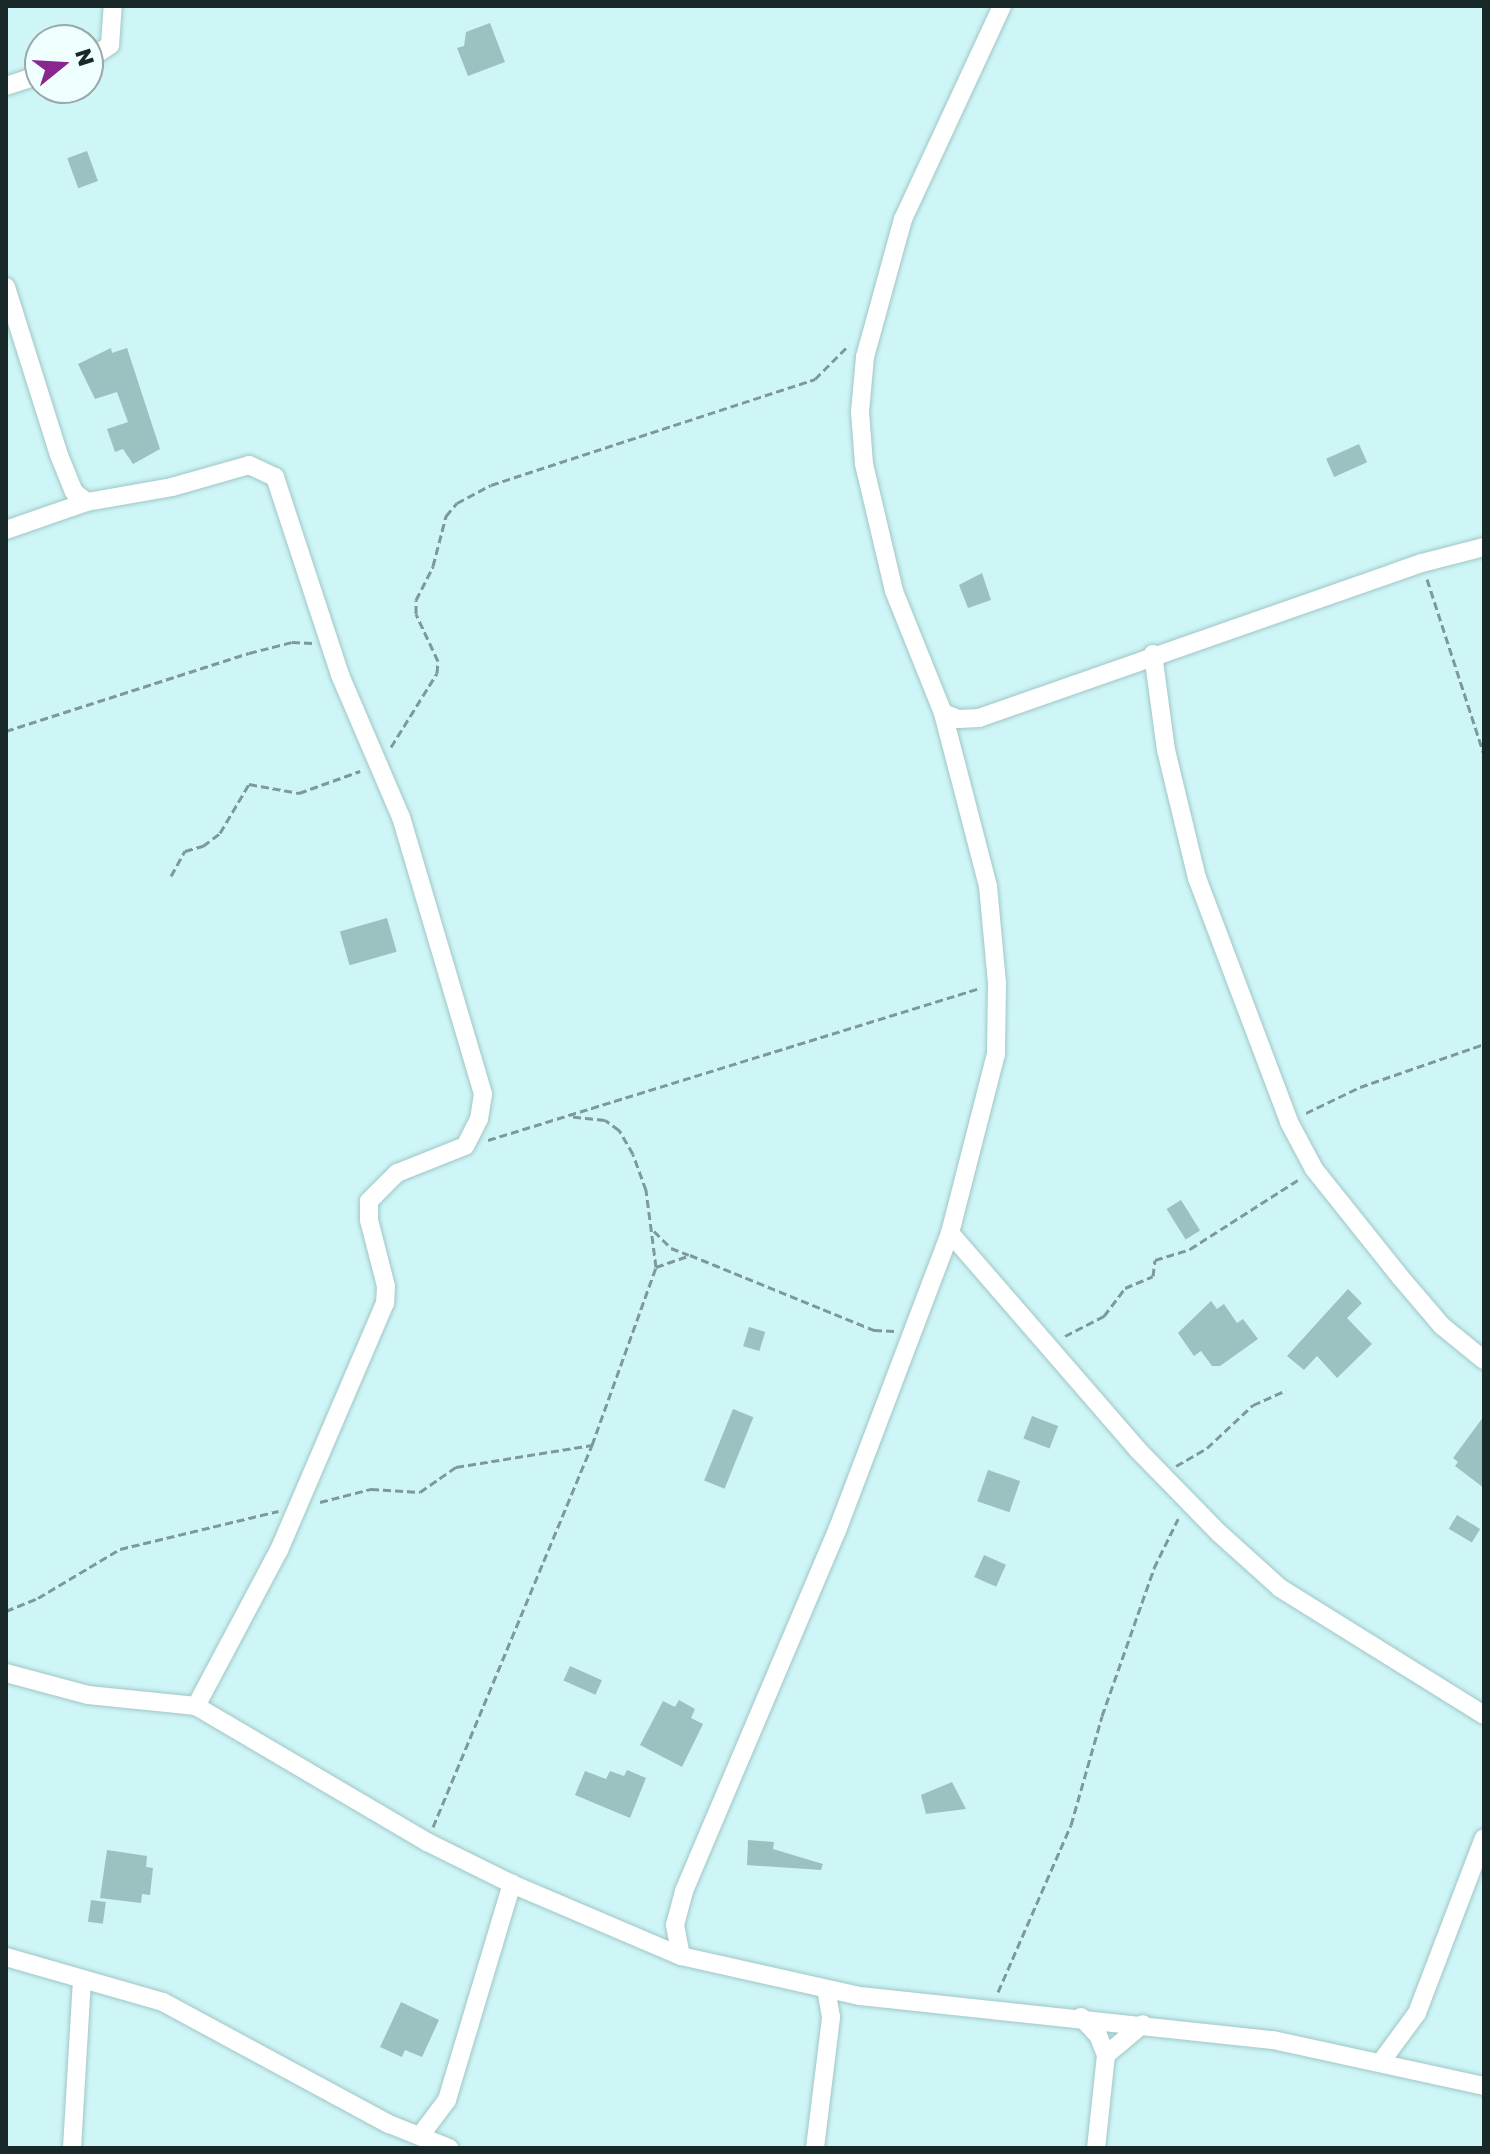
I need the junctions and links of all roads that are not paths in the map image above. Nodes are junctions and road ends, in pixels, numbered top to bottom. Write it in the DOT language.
graph roads {
  1 [pos="113,6"];
  2 [pos="1002,6"];
  3 [pos="104,49"];
  4 [pos="6,287"];
  5 [pos="87,502"];
  6 [pos="6,530"];
  7 [pos="1484,547"];
  8 [pos="1153,654"];
  9 [pos="943,713"];
  10 [pos="950,1233"];
  11 [pos="1484,1360"];
  12 [pos="6,1673"];
  13 [pos="196,1706"];
  14 [pos="1484,1715"];
  15 [pos="1484,1838"];
  16 [pos="512,1884"];
  17 [pos="675,1925"];
  18 [pos="645,1944"];
  19 [pos="681,1956"];
  20 [pos="6,1957"];
  21 [pos="82,1981"];
  22 [pos="826,1990"];
  23 [pos="860,1996"];
  24 [pos="831,2017"];
  25 [pos="1081,2017"];
  26 [pos="1143,2024"];
  27 [pos="1106,2055"];
  28 [pos="1381,2062"];
  29 [pos="1484,2086"];
  30 [pos="420,2136"];
  31 [pos="72,2148"];
  32 [pos="449,2148"];
  33 [pos="815,2148"];
  34 [pos="1096,2148"];
  1 -- 3 [label="street"];
  2 -- 9 [label="street"];
  4 -- 5 [label="street"];
  5 -- 6 [label="street"];
  5 -- 13 [label="street"];
  7 -- 8 [label="street"];
  8 -- 9 [label="street"];
  8 -- 11 [label="street"];
  9 -- 10 [label="street"];
  10 -- 14 [label="street"];
  10 -- 17 [label="street"];
  12 -- 13 [label="street"];
  13 -- 16 [label="street"];
  15 -- 28 [label="street"];
  16 -- 18 [label="street"];
  16 -- 30 [label="street"];
  17 -- 18 [label="street"];
  17 -- 19 [label="street"];
  18 -- 19 [label="street"];
  19 -- 22 [label="street"];
  20 -- 21 [label="street"];
  21 -- 30 [label="street"];
  21 -- 31 [label="street"];
  22 -- 23 [label="street"];
  22 -- 24 [label="street"];
  23 -- 24 [label="street"];
  23 -- 25 [label="street"];
  24 -- 33 [label="street"];
  25 -- 26 [label="street"];
  25 -- 27 [label="street"];
  26 -- 27 [label="street"];
  26 -- 28 [label="street"];
  27 -- 34 [label="street"];
  28 -- 29 [label="street"];
  30 -- 32 [label="street"];
}
